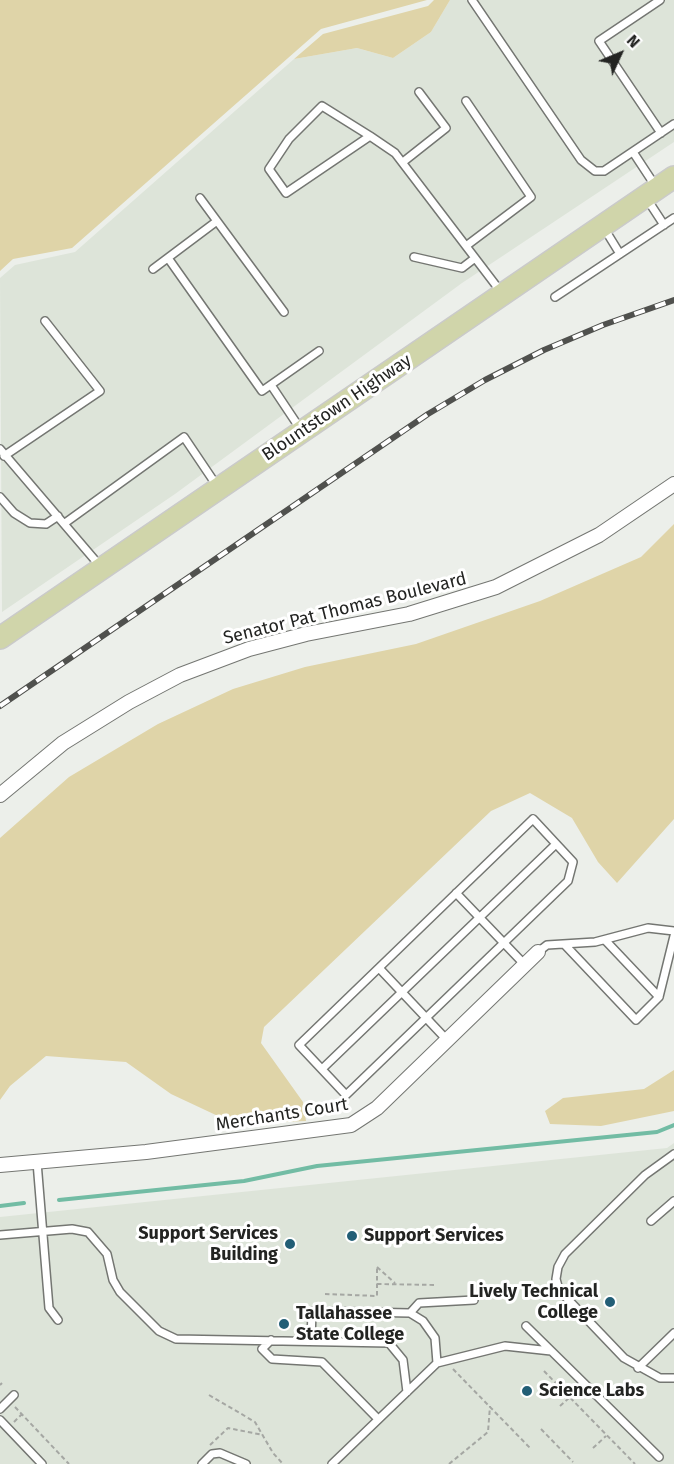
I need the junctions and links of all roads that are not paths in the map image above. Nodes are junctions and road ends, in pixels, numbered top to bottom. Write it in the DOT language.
graph roads {
  1 [pos="472,0"];
  2 [pos="660,0"];
  3 [pos="419,92"];
  4 [pos="466,101"];
  5 [pos="674,124"];
  6 [pos="661,133"];
  7 [pos="370,136"];
  8 [pos="633,152"];
  9 [pos="403,162"];
  10 [pos="659,188"];
  11 [pos="200,198"];
  12 [pos="674,218"];
  13 [pos="217,221"];
  14 [pos="664,225"];
  15 [pos="603,226"];
  16 [pos="466,246"];
  17 [pos="620,254"];
  18 [pos="414,257"];
  19 [pos="168,258"];
  20 [pos="475,258"];
  21 [pos="153,269"];
  22 [pos="503,294"];
  23 [pos="555,297"];
  24 [pos="284,312"];
  25 [pos="45,321"];
  26 [pos="319,351"];
  27 [pos="271,385"];
  28 [pos="302,432"];
  29 [pos="2,452"];
  30 [pos="674,484"];
  31 [pos="219,488"];
  32 [pos="0,497"];
  33 [pos="58,516"];
  34 [pos="65,523"];
  35 [pos="102,568"];
  36 [pos="0,638"];
  37 [pos="0,795"];
  38 [pos="556,844"];
  39 [pos="456,893"];
  40 [pos="480,918"];
  41 [pos="674,931"];
  42 [pos="674,936"];
  43 [pos="605,940"];
  44 [pos="504,943"];
  45 [pos="565,945"];
  46 [pos="538,952"];
  47 [pos="525,964"];
  48 [pos="379,968"];
  49 [pos="402,993"];
  50 [pos="659,997"];
  51 [pos="426,1018"];
  52 [pos="447,1040"];
  53 [pos="322,1069"];
  54 [pos="674,1154"];
  55 [pos="37,1162"];
  56 [pos="0,1165"];
  57 [pos="674,1201"];
  58 [pos="651,1221"];
  59 [pos="44,1231"];
  60 [pos="0,1234"];
  61 [pos="474,1300"];
  62 [pos="410,1313"];
  63 [pos="58,1320"];
  64 [pos="526,1326"];
  65 [pos="674,1333"];
  66 [pos="271,1340"];
  67 [pos="311,1341"];
  68 [pos="551,1351"];
  69 [pos="437,1364"];
  70 [pos="638,1368"];
  71 [pos="674,1378"];
  72 [pos="407,1392"];
  73 [pos="12,1398"];
  74 [pos="0,1409"];
  75 [pos="378,1419"];
  76 [pos="0,1420"];
  77 [pos="659,1457"];
  78 [pos="42,1464"];
  79 [pos="202,1464"];
  80 [pos="246,1464"];
  81 [pos="332,1464"];
  1 -- 8 [label="lane"];
  2 -- 6 [label="lane"];
  3 -- 9 [label="lane"];
  4 -- 16 [label="lane"];
  5 -- 6 [label="lane"];
  6 -- 8 [label="lane"];
  7 -- 7 [label="lane"];
  7 -- 9 [label="lane"];
  8 -- 10 [label="lane"];
  9 -- 16 [label="lane"];
  10 -- 14 [label="lane"];
  10 -- 15 [label="main road, Blountstown Highway"];
  11 -- 13 [label="lane"];
  12 -- 14 [label="lane"];
  13 -- 19 [label="lane"];
  13 -- 24 [label="lane"];
  14 -- 17 [label="lane"];
  15 -- 17 [label="lane"];
  15 -- 22 [label="main road, Blountstown Highway"];
  16 -- 20 [label="lane"];
  17 -- 23 [label="lane"];
  18 -- 20 [label="lane"];
  19 -- 21 [label="lane"];
  19 -- 27 [label="lane"];
  20 -- 22 [label="lane"];
  22 -- 28 [label="main road, Blountstown Highway"];
  25 -- 29 [label="lane"];
  26 -- 27 [label="lane"];
  27 -- 28 [label="lane"];
  28 -- 31 [label="main road, Blountstown Highway"];
  29 -- 33 [label="lane"];
  30 -- 37 [label="street, Senator Pat Thomas Boulevard"];
  31 -- 34 [label="lane"];
  31 -- 35 [label="main road, Blountstown Highway"];
  32 -- 33 [label="lane"];
  33 -- 34 [label="lane"];
  34 -- 35 [label="lane"];
  35 -- 36 [label="main road, Blountstown Highway"];
  38 -- 39 [label="lane"];
  38 -- 40 [label="lane"];
  38 -- 44 [label="lane"];
  39 -- 40 [label="lane"];
  39 -- 48 [label="lane"];
  40 -- 44 [label="lane"];
  40 -- 49 [label="lane"];
  41 -- 43 [label="lane"];
  42 -- 50 [label="lane"];
  43 -- 45 [label="lane"];
  43 -- 50 [label="lane"];
  44 -- 47 [label="lane"];
  44 -- 51 [label="lane"];
  45 -- 46 [label="lane"];
  45 -- 50 [label="lane"];
  46 -- 47 [label="street, Merchants Court"];
  47 -- 52 [label="street, Merchants Court"];
  48 -- 49 [label="lane"];
  48 -- 53 [label="lane"];
  49 -- 51 [label="lane"];
  49 -- 53 [label="lane"];
  51 -- 52 [label="lane"];
  51 -- 53 [label="lane"];
  52 -- 55 [label="street, Merchants Court"];
  54 -- 70 [label="lane"];
  55 -- 56 [label="street, Merchants Court"];
  55 -- 59 [label="lane"];
  57 -- 58 [label="lane"];
  59 -- 60 [label="lane"];
  59 -- 63 [label="lane"];
  59 -- 66 [label="lane"];
  61 -- 62 [label="lane"];
  62 -- 67 [label="lane"];
  62 -- 69 [label="lane"];
  64 -- 68 [label="lane"];
  65 -- 70 [label="lane"];
  66 -- 67 [label="lane"];
  66 -- 75 [label="lane"];
  67 -- 72 [label="lane"];
  68 -- 69 [label="lane"];
  68 -- 77 [label="lane"];
  69 -- 72 [label="lane"];
  70 -- 71 [label="lane"];
  72 -- 75 [label="lane"];
  73 -- 74 [label="lane"];
  75 -- 81 [label="lane"];
  76 -- 78 [label="lane"];
  79 -- 80 [label="lane"];
}
